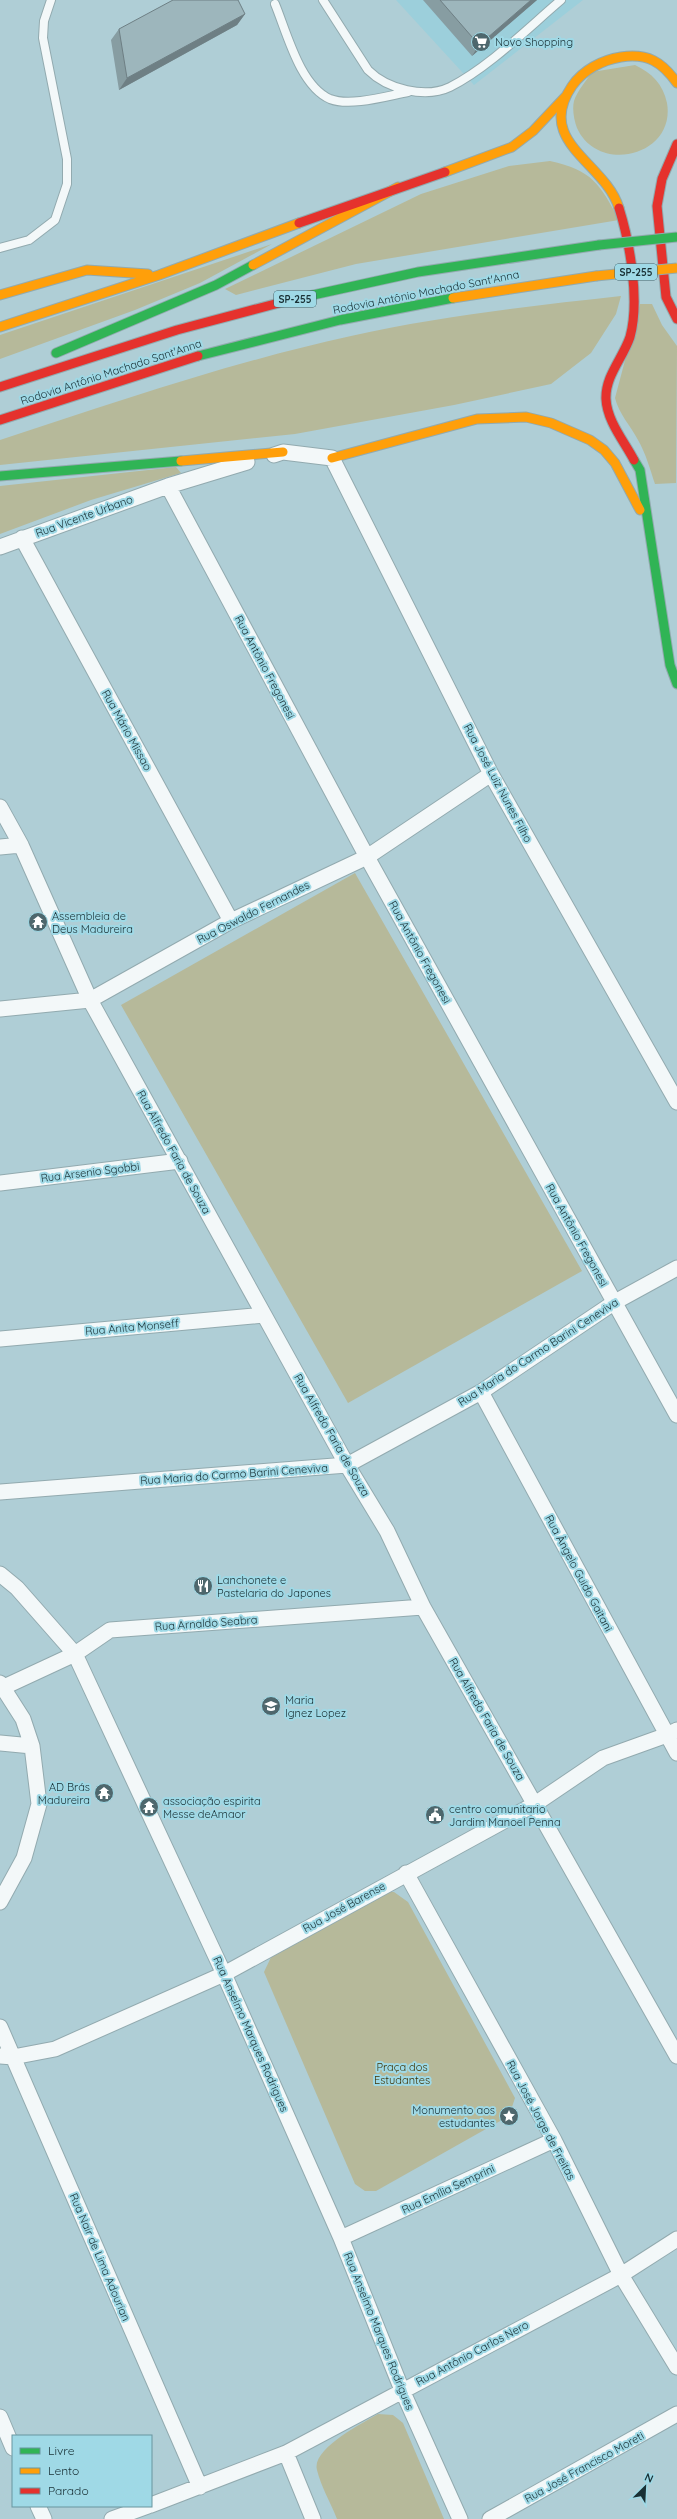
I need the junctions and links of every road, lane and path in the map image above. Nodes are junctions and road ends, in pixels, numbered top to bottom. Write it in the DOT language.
graph roads {
  1 [pos="51,0"];
  2 [pos="323,0"];
  3 [pos="561,0"];
  4 [pos="275,4"];
  5 [pos="677,83"];
  6 [pos="573,87"];
  7 [pos="409,92"];
  8 [pos="677,144"];
  9 [pos="677,161"];
  10 [pos="668,167"];
  11 [pos="398,187"];
  12 [pos="677,237"];
  13 [pos="0,248"];
  14 [pos="677,268"];
  15 [pos="159,275"];
  16 [pos="0,295"];
  17 [pos="677,319"];
  18 [pos="0,327"];
  19 [pos="45,357"];
  20 [pos="0,387"];
  21 [pos="0,420"];
  22 [pos="283,452"];
  23 [pos="332,458"];
  24 [pos="0,476"];
  25 [pos="168,486"];
  26 [pos="651,531"];
  27 [pos="22,538"];
  28 [pos="0,547"];
  29 [pos="677,684"];
  30 [pos="491,774"];
  31 [pos="0,807"];
  32 [pos="21,845"];
  33 [pos="0,847"];
  34 [pos="367,857"];
  35 [pos="232,921"];
  36 [pos="90,1000"];
  37 [pos="0,1009"];
  38 [pos="677,1102"];
  39 [pos="180,1161"];
  40 [pos="0,1183"];
  41 [pos="677,1268"];
  42 [pos="614,1302"];
  43 [pos="264,1315"];
  44 [pos="0,1339"];
  45 [pos="481,1392"];
  46 [pos="677,1415"];
  47 [pos="348,1465"];
  48 [pos="0,1492"];
  49 [pos="0,1574"];
  50 [pos="423,1607"];
  51 [pos="75,1654"];
  52 [pos="2,1685"];
  53 [pos="672,1733"];
  54 [pos="0,1743"];
  55 [pos="32,1746"];
  56 [pos="677,1753"];
  57 [pos="535,1804"];
  58 [pos="406,1873"];
  59 [pos="0,1902"];
  60 [pos="224,1974"];
  61 [pos="0,2027"];
  62 [pos="6,2056"];
  63 [pos="677,2056"];
  64 [pos="554,2140"];
  65 [pos="341,2238"];
  66 [pos="677,2239"];
  67 [pos="621,2275"];
  68 [pos="677,2366"];
  69 [pos="402,2390"];
  70 [pos="677,2414"];
  71 [pos="0,2417"];
  72 [pos="12,2446"];
  73 [pos="286,2453"];
  74 [pos="200,2487"];
  75 [pos="152,2505"];
  76 [pos="38,2507"];
  77 [pos="145,2507"];
  78 [pos="44,2519"];
  79 [pos="112,2519"];
  80 [pos="313,2519"];
  81 [pos="460,2519"];
  82 [pos="490,2519"];
  1 -- 13 [label="lane"];
  2 -- 7 [label="lane"];
  3 -- 7 [label="lane"];
  4 -- 7 [label="lane"];
  5 -- 6 [label="main road"];
  6 -- 11 [label="main road"];
  6 -- 26 [label="main road"];
  8 -- 10 [label="main road"];
  9 -- 10 [label="main road"];
  10 -- 17 [label="main road"];
  11 -- 15 [label="main road"];
  11 -- 19 [label="main road"];
  12 -- 20 [label="main road, Rodovia Antônio Machado Sant'Anna / SP-255, bridge"];
  14 -- 21 [label="main road, Rodovia Antônio Machado Sant'Anna / SP-255, bridge"];
  15 -- 16 [label="main road"];
  15 -- 18 [label="main road"];
  22 -- 23 [label="street"];
  22 -- 24 [label="main road"];
  22 -- 25 [label="street, Rua Vicente Urbano"];
  23 -- 26 [label="main road"];
  23 -- 30 [label="street, Rua José Luiz Nunes Filho"];
  25 -- 27 [label="street, Rua Vicente Urbano"];
  25 -- 34 [label="street, Rua Antônio Fregonesi"];
  26 -- 29 [label="main road"];
  27 -- 28 [label="street, Rua Vicente Urbano"];
  27 -- 35 [label="street, Rua Mário Missao"];
  30 -- 34 [label="street, Rua Oswaldo Fernandes"];
  30 -- 38 [label="street, Rua José Luiz Nunes Filho"];
  31 -- 32 [label="street, Rua Alfredo Faria de Souza"];
  32 -- 33 [label="street"];
  32 -- 36 [label="street, Rua Alfredo Faria de Souza"];
  34 -- 35 [label="street, Rua Oswaldo Fernandes"];
  34 -- 42 [label="street, Rua Antônio Fregonesi"];
  35 -- 36 [label="street, Rua Oswaldo Fernandes"];
  36 -- 37 [label="street, Rua Oswaldo Fernandes"];
  36 -- 39 [label="street, Rua Alfredo Faria de Souza"];
  39 -- 40 [label="street, Rua Arsenio Sgobbi"];
  39 -- 43 [label="street, Rua Alfredo Faria de Souza"];
  41 -- 42 [label="street, Rua Maria do Carmo Barini Ceneviva"];
  42 -- 45 [label="street, Rua Maria do Carmo Barini Ceneviva"];
  42 -- 46 [label="street, Rua Antônio Fregonesi"];
  43 -- 44 [label="street, Rua Anita Monseff"];
  43 -- 47 [label="street, Rua Alfredo Faria de Souza"];
  45 -- 47 [label="street, Rua Maria do Carmo Barini Ceneviva"];
  45 -- 53 [label="street, Rua Ângelo Guido Gaitani"];
  47 -- 48 [label="street, Rua Maria do Carmo Barini Ceneviva"];
  47 -- 50 [label="street, Rua Alfredo Faria de Souza"];
  49 -- 51 [label="street, Rua Anselmo Marques Rodrigues"];
  50 -- 51 [label="street, Rua Arnaldo Seabra"];
  50 -- 57 [label="street, Rua Alfredo Faria de Souza"];
  51 -- 52 [label="street, Rua Arnaldo Seabra"];
  51 -- 60 [label="street, Rua Anselmo Marques Rodrigues"];
  52 -- 55 [label="street"];
  53 -- 56 [label="street, Rua Ângelo Guido Gaitani"];
  53 -- 57 [label="street, Rua José Barense"];
  54 -- 55 [label="street"];
  55 -- 59 [label="street"];
  57 -- 58 [label="street, Rua José Barense"];
  57 -- 63 [label="street, Rua Alfredo Faria de Souza"];
  58 -- 60 [label="street, Rua José Barense"];
  58 -- 64 [label="street, Rua José Jorge de Freitas"];
  60 -- 62 [label="street, Rua José Barense"];
  60 -- 65 [label="street, Rua Anselmo Marques Rodrigues"];
  61 -- 62 [label="street, Rua Nair de Lima Adourian"];
  62 -- 74 [label="street, Rua Nair de Lima Adourian"];
  64 -- 65 [label="street, Rua Emília Semprini"];
  64 -- 67 [label="street, Rua José Jorge de Freitas"];
  65 -- 69 [label="street, Rua Anselmo Marques Rodrigues"];
  66 -- 67 [label="street, Rua Antônio Carlos Nero"];
  67 -- 68 [label="street, Rua José Jorge de Freitas"];
  67 -- 69 [label="street, Rua Antônio Carlos Nero"];
  69 -- 73 [label="street, Rua Antônio Carlos Nero"];
  69 -- 81 [label="street, Rua Anselmo Marques Rodrigues"];
  70 -- 82 [label="street, Rua José Francisco Moreti"];
  71 -- 72 [label="street"];
  73 -- 74 [label="street, Rua Antônio Carlos Nero"];
  73 -- 80 [label="street"];
  74 -- 75 [label="street, Rua Antônio Carlos Nero"];
  76 -- 78 [label="street"];
  77 -- 79 [label="street"];
}
